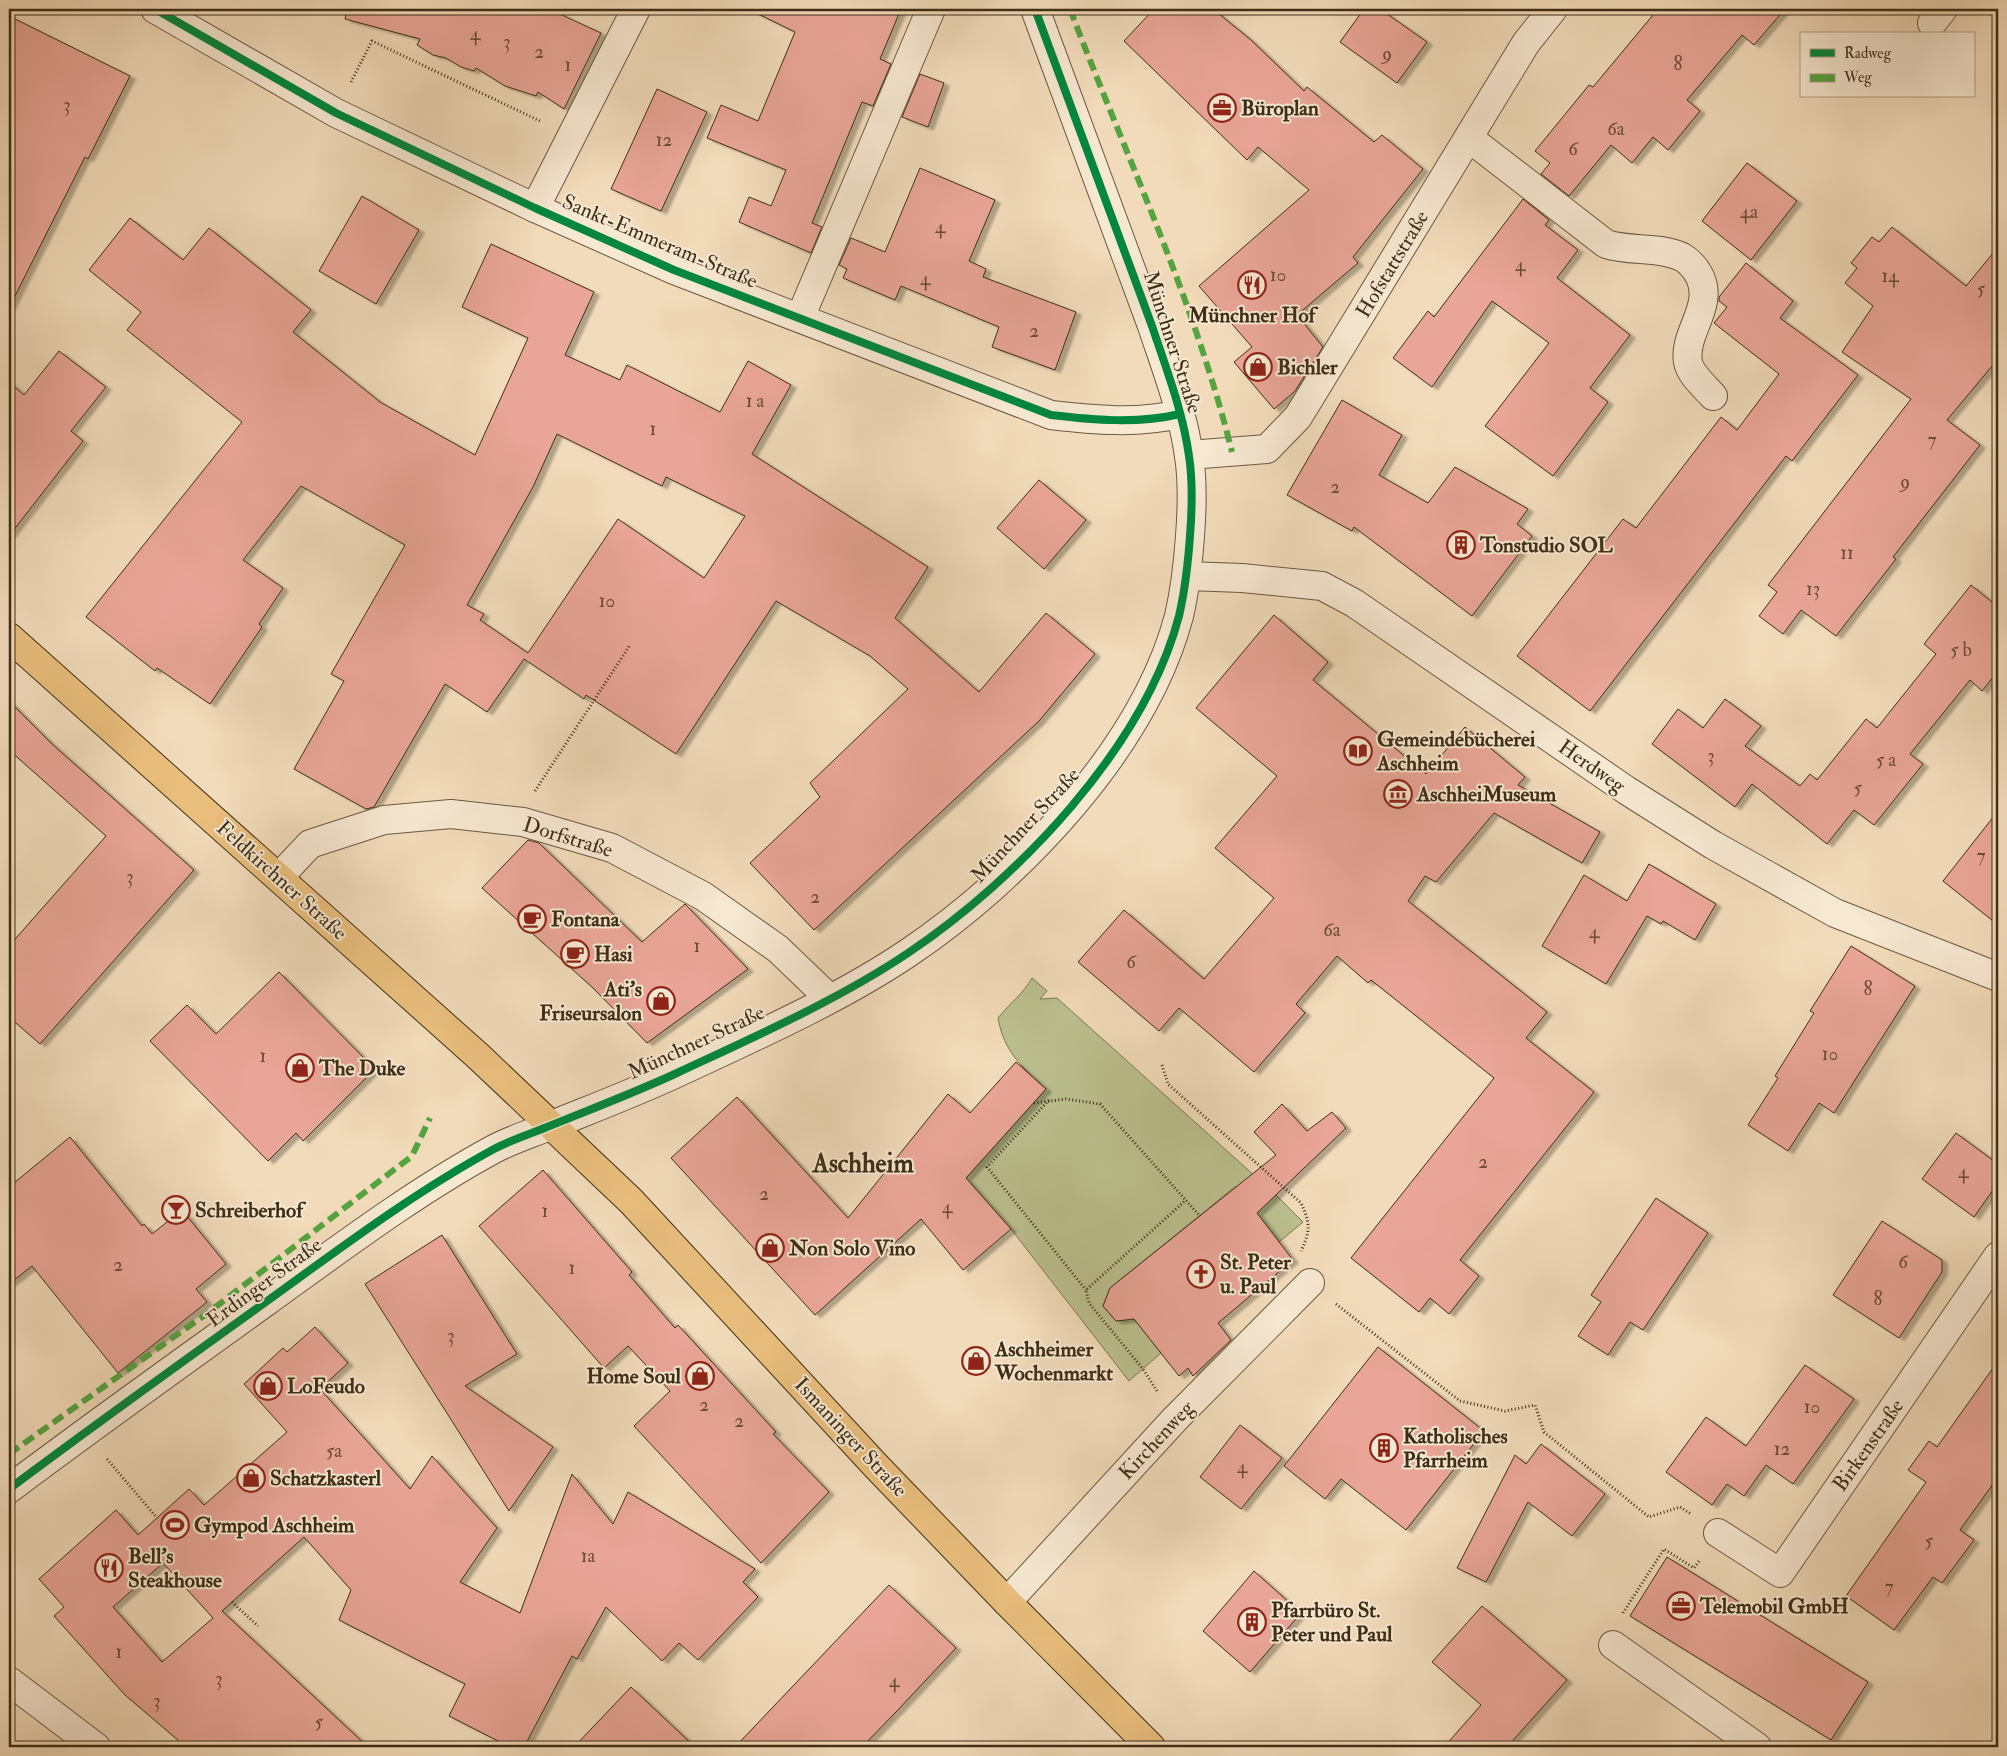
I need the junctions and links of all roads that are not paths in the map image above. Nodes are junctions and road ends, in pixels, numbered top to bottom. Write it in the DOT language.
graph roads {
  1 [pos="155,9"];
  2 [pos="636,9"];
  3 [pos="931,9"];
  4 [pos="1035,9"];
  5 [pos="1553,9"];
  6 [pos="1469,138"];
  7 [pos="535,208"];
  8 [pos="800,318"];
  9 [pos="1714,396"];
  10 [pos="1180,414"];
  11 [pos="1189,455"];
  12 [pos="1187,576"];
  13 [pos="9,637"];
  14 [pos="279,877"];
  15 [pos="1998,976"];
  16 [pos="829,998"];
  17 [pos="553,1125"];
  18 [pos="1998,1256"];
  19 [pos="1310,1283"];
  20 [pos="9,1489"];
  21 [pos="1718,1533"];
  22 [pos="1007,1602"];
  23 [pos="1613,1645"];
  24 [pos="9,1681"];
  25 [pos="96,1747"];
  26 [pos="1151,1747"];
  27 [pos="1757,1747"];
  1 -- 7 [label="street, Sankt-Emmeram-Straße"];
  2 -- 7 [label="street"];
  3 -- 8 [label="street"];
  4 -- 10 [label="street, Münchner Straße"];
  5 -- 6 [label="street, Hofstattstraße"];
  6 -- 9 [label="street"];
  6 -- 11 [label="street, Hofstattstraße"];
  7 -- 8 [label="street, Sankt-Emmeram-Straße"];
  8 -- 10 [label="street, Sankt-Emmeram-Straße"];
  10 -- 11 [label="street, Münchner Straße"];
  11 -- 12 [label="street, Münchner Straße"];
  12 -- 15 [label="street, Herdweg"];
  12 -- 16 [label="street, Münchner Straße"];
  13 -- 14 [label="main road, Feldkirchner Straße"];
  14 -- 16 [label="street, Dorfstraße"];
  14 -- 17 [label="main road, Feldkirchner Straße"];
  16 -- 17 [label="street, Münchner Straße"];
  17 -- 20 [label="street, Erdinger Straße"];
  17 -- 22 [label="main road, Ismaninger Straße"];
  18 -- 21 [label="street, Birkenstraße"];
  19 -- 22 [label="street, Kirchenweg"];
  22 -- 26 [label="main road, Ismaninger Straße"];
  23 -- 27 [label="street"];
  24 -- 25 [label="street"];
}
